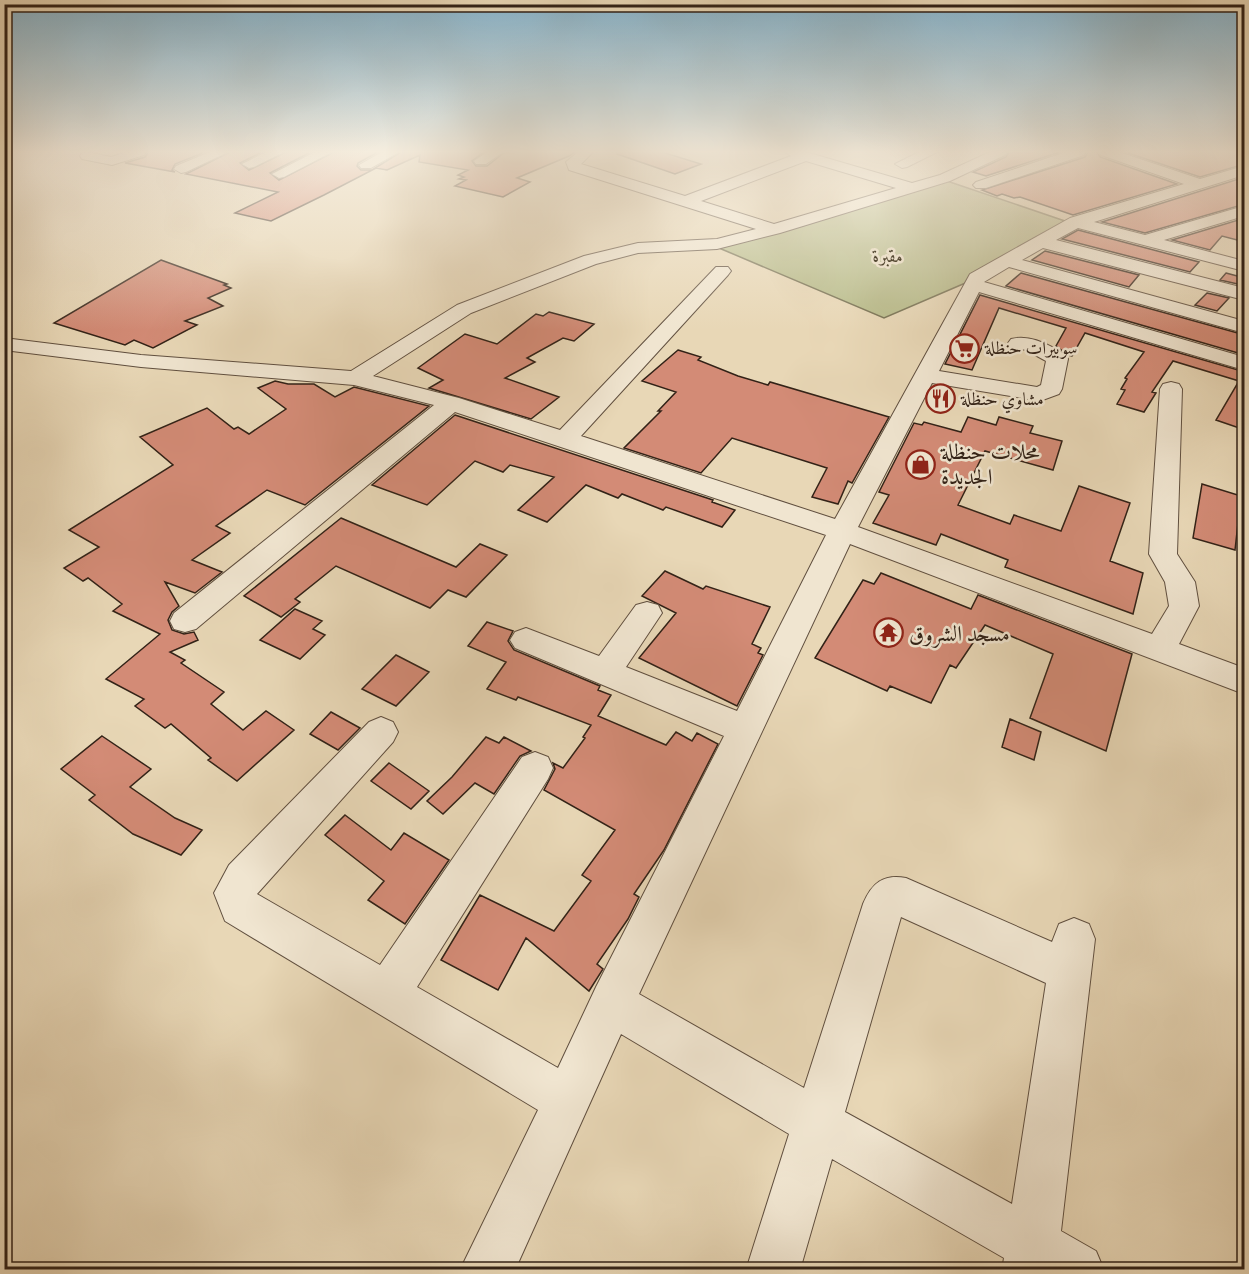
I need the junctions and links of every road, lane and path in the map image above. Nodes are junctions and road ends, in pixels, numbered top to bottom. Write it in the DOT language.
graph roads {
  1 [pos="716,211"];
  2 [pos="830,211"];
  3 [pos="1109,211"];
  4 [pos="1243,211"];
  5 [pos="1076,222"];
  6 [pos="774,229"];
  7 [pos="1144,240"];
  8 [pos="1042,242"];
  9 [pos="1007,261"];
  10 [pos="1245,266"];
  11 [pos="722,271"];
  12 [pos="974,285"];
  13 [pos="1245,294"];
  14 [pos="1245,327"];
  15 [pos="1018,343"];
  16 [pos="4,344"];
  17 [pos="1243,361"];
  18 [pos="925,375"];
  19 [pos="355,378"];
  20 [pos="1171,389"];
  21 [pos="451,404"];
  22 [pos="565,439"];
  23 [pos="842,531"];
  24 [pos="647,612"];
  25 [pos="185,621"];
  26 [pos="526,640"];
  27 [pos="1161,649"];
  28 [pos="605,672"];
  29 [pos="1245,681"];
  30 [pos="746,729"];
  31 [pos="381,732"];
  32 [pos="535,768"];
  33 [pos="387,994"];
  34 [pos="612,1003"];
  35 [pos="568,1101"];
  36 [pos="817,1123"];
  37 [pos="1031,1256"];
  38 [pos="487,1269"];
  39 [pos="773,1269"];
  40 [pos="1077,1269"];
  1 -- 6 [label="street"];
  2 -- 6 [label="street"];
  3 -- 5 [label="street"];
  4 -- 7 [label="street"];
  5 -- 7 [label="street"];
  5 -- 8 [label="street"];
  6 -- 19 [label="street"];
  7 -- 10 [label="street"];
  8 -- 9 [label="street"];
  8 -- 13 [label="street"];
  9 -- 12 [label="street"];
  9 -- 14 [label="street"];
  11 -- 22 [label="street"];
  12 -- 17 [label="street"];
  12 -- 18 [label="street"];
  15 -- 18 [label="street"];
  16 -- 19 [label="street"];
  18 -- 23 [label="street"];
  19 -- 21 [label="street"];
  20 -- 27 [label="street"];
  21 -- 22 [label="street"];
  21 -- 25 [label="street"];
  22 -- 23 [label="street"];
  23 -- 27 [label="street"];
  23 -- 30 [label="street"];
  24 -- 28 [label="street"];
  26 -- 28 [label="street"];
  27 -- 29 [label="street"];
  28 -- 30 [label="street"];
  30 -- 34 [label="street"];
  31 -- 33 [label="street"];
  32 -- 33 [label="street"];
  33 -- 35 [label="street"];
  34 -- 35 [label="street"];
  34 -- 36 [label="street"];
  35 -- 38 [label="street"];
  36 -- 37 [label="street"];
  36 -- 37 [label="street"];
  36 -- 39 [label="street"];
  37 -- 40 [label="street"];
}
